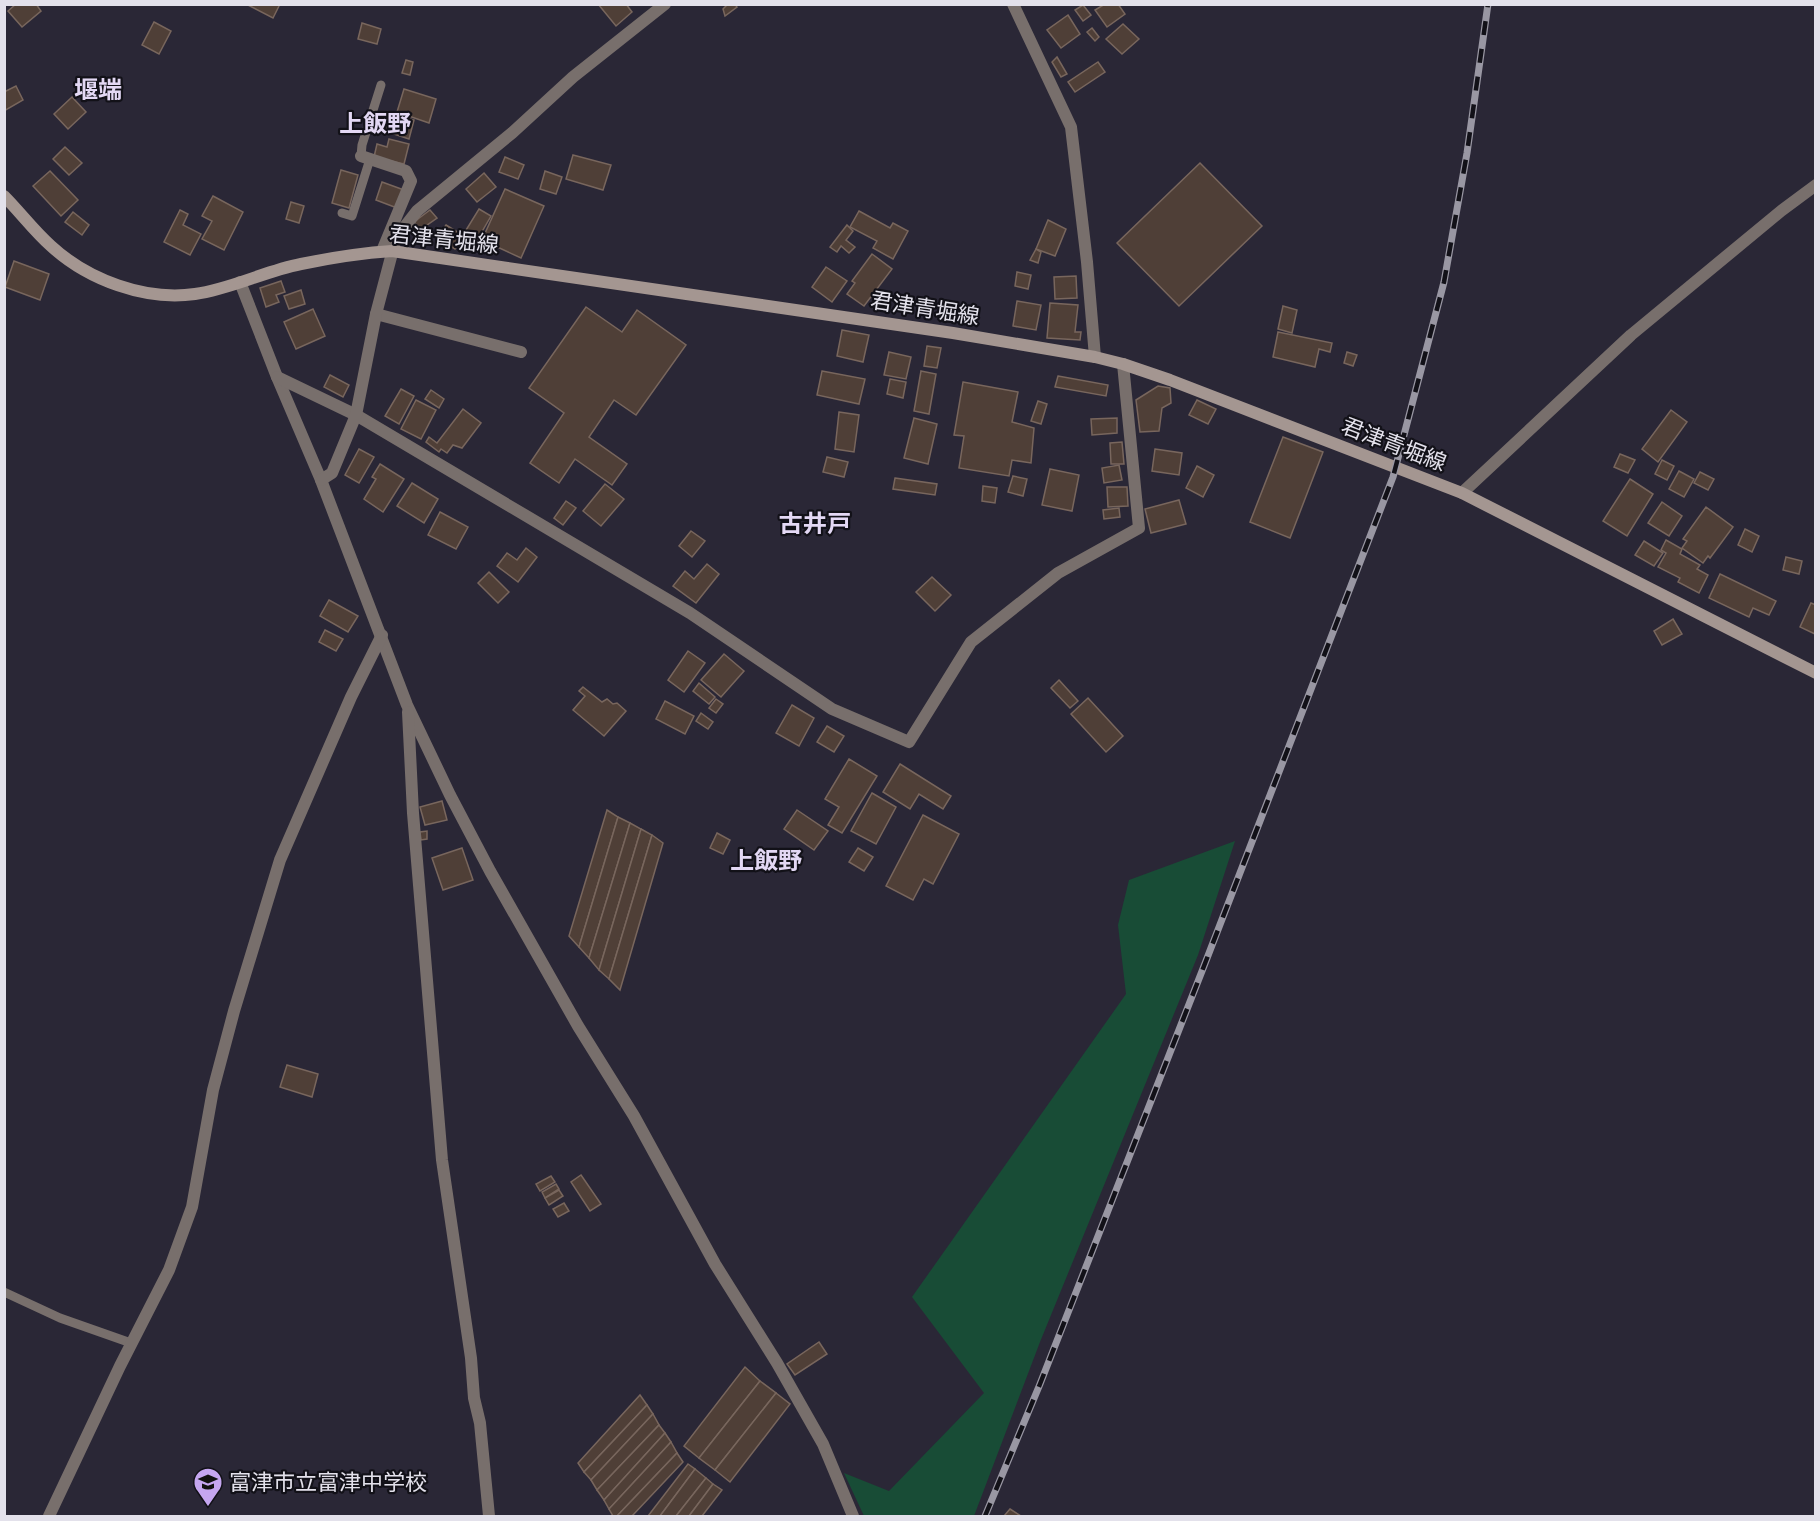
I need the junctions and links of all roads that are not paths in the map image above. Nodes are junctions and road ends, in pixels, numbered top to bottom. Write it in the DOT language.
graph roads {
  1 [pos="665,4"];
  2 [pos="1013,4"];
  3 [pos="381,85"];
  4 [pos="366,158"];
  5 [pos="1815,185"];
  6 [pos="4,196"];
  7 [pos="342,213"];
  8 [pos="387,251"];
  9 [pos="240,282"];
  10 [pos="376,314"];
  11 [pos="521,352"];
  12 [pos="1095,357"];
  13 [pos="1123,364"];
  14 [pos="277,377"];
  15 [pos="356,415"];
  16 [pos="321,480"];
  17 [pos="1462,493"];
  18 [pos="382,635"];
  19 [pos="1815,673"];
  20 [pos="408,705"];
  21 [pos="4,1292"];
  22 [pos="132,1343"];
  23 [pos="49,1516"];
  24 [pos="489,1516"];
  25 [pos="853,1516"];
  1 -- 8 [label="street"];
  2 -- 12 [label="street"];
  3 -- 4 [label="lane"];
  4 -- 7 [label="lane"];
  4 -- 8 [label="street"];
  5 -- 17 [label="street"];
  6 -- 9 [label="main road, 君津青堀線"];
  8 -- 9 [label="main road, 君津青堀線"];
  8 -- 10 [label="street"];
  8 -- 12 [label="main road, 君津青堀線"];
  9 -- 14 [label="street"];
  10 -- 11 [label="street"];
  10 -- 15 [label="street"];
  12 -- 13 [label="main road, 君津青堀線"];
  13 -- 15 [label="street"];
  13 -- 17 [label="main road, 君津青堀線"];
  14 -- 15 [label="street"];
  14 -- 16 [label="street"];
  15 -- 16 [label="street"];
  16 -- 18 [label="street"];
  17 -- 19 [label="main road, 君津青堀線"];
  18 -- 20 [label="street"];
  18 -- 22 [label="street"];
  20 -- 24 [label="street"];
  20 -- 25 [label="street"];
  21 -- 22 [label="lane"];
  22 -- 23 [label="street"];
}
